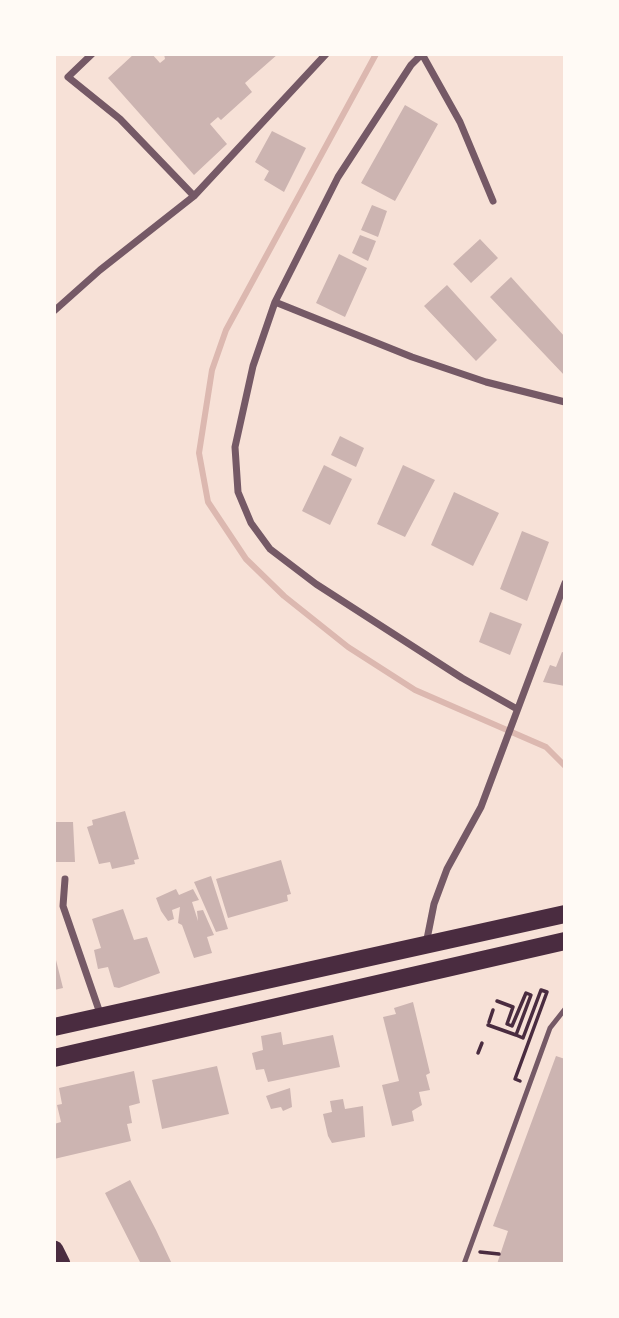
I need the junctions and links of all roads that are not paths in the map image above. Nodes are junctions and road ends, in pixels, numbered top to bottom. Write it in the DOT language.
graph roads {
  1 [pos="92,54"];
  2 [pos="326,54"];
  3 [pos="422,54"];
  4 [pos="194,195"];
  5 [pos="493,201"];
  6 [pos="275,302"];
  7 [pos="54,311"];
  8 [pos="565,402"];
  9 [pos="565,583"];
  10 [pos="517,709"];
  11 [pos="65,880"];
  12 [pos="565,914"];
  13 [pos="565,941"];
  14 [pos="425,946"];
  15 [pos="565,1009"];
  16 [pos="101,1016"];
  17 [pos="54,1027"];
  18 [pos="54,1059"];
  19 [pos="54,1250"];
  20 [pos="61,1264"];
  21 [pos="464,1264"];
  1 -- 4 [label="street"];
  2 -- 4 [label="street"];
  3 -- 5 [label="street"];
  3 -- 6 [label="street"];
  4 -- 7 [label="street"];
  6 -- 8 [label="street"];
  6 -- 10 [label="street"];
  9 -- 10 [label="street"];
  10 -- 14 [label="street"];
  11 -- 16 [label="street"];
  12 -- 14 [label="main road"];
  13 -- 18 [label="main road"];
  14 -- 16 [label="main road"];
  15 -- 21 [label="lane"];
  16 -- 17 [label="main road"];
  19 -- 20 [label="highway"];
}
